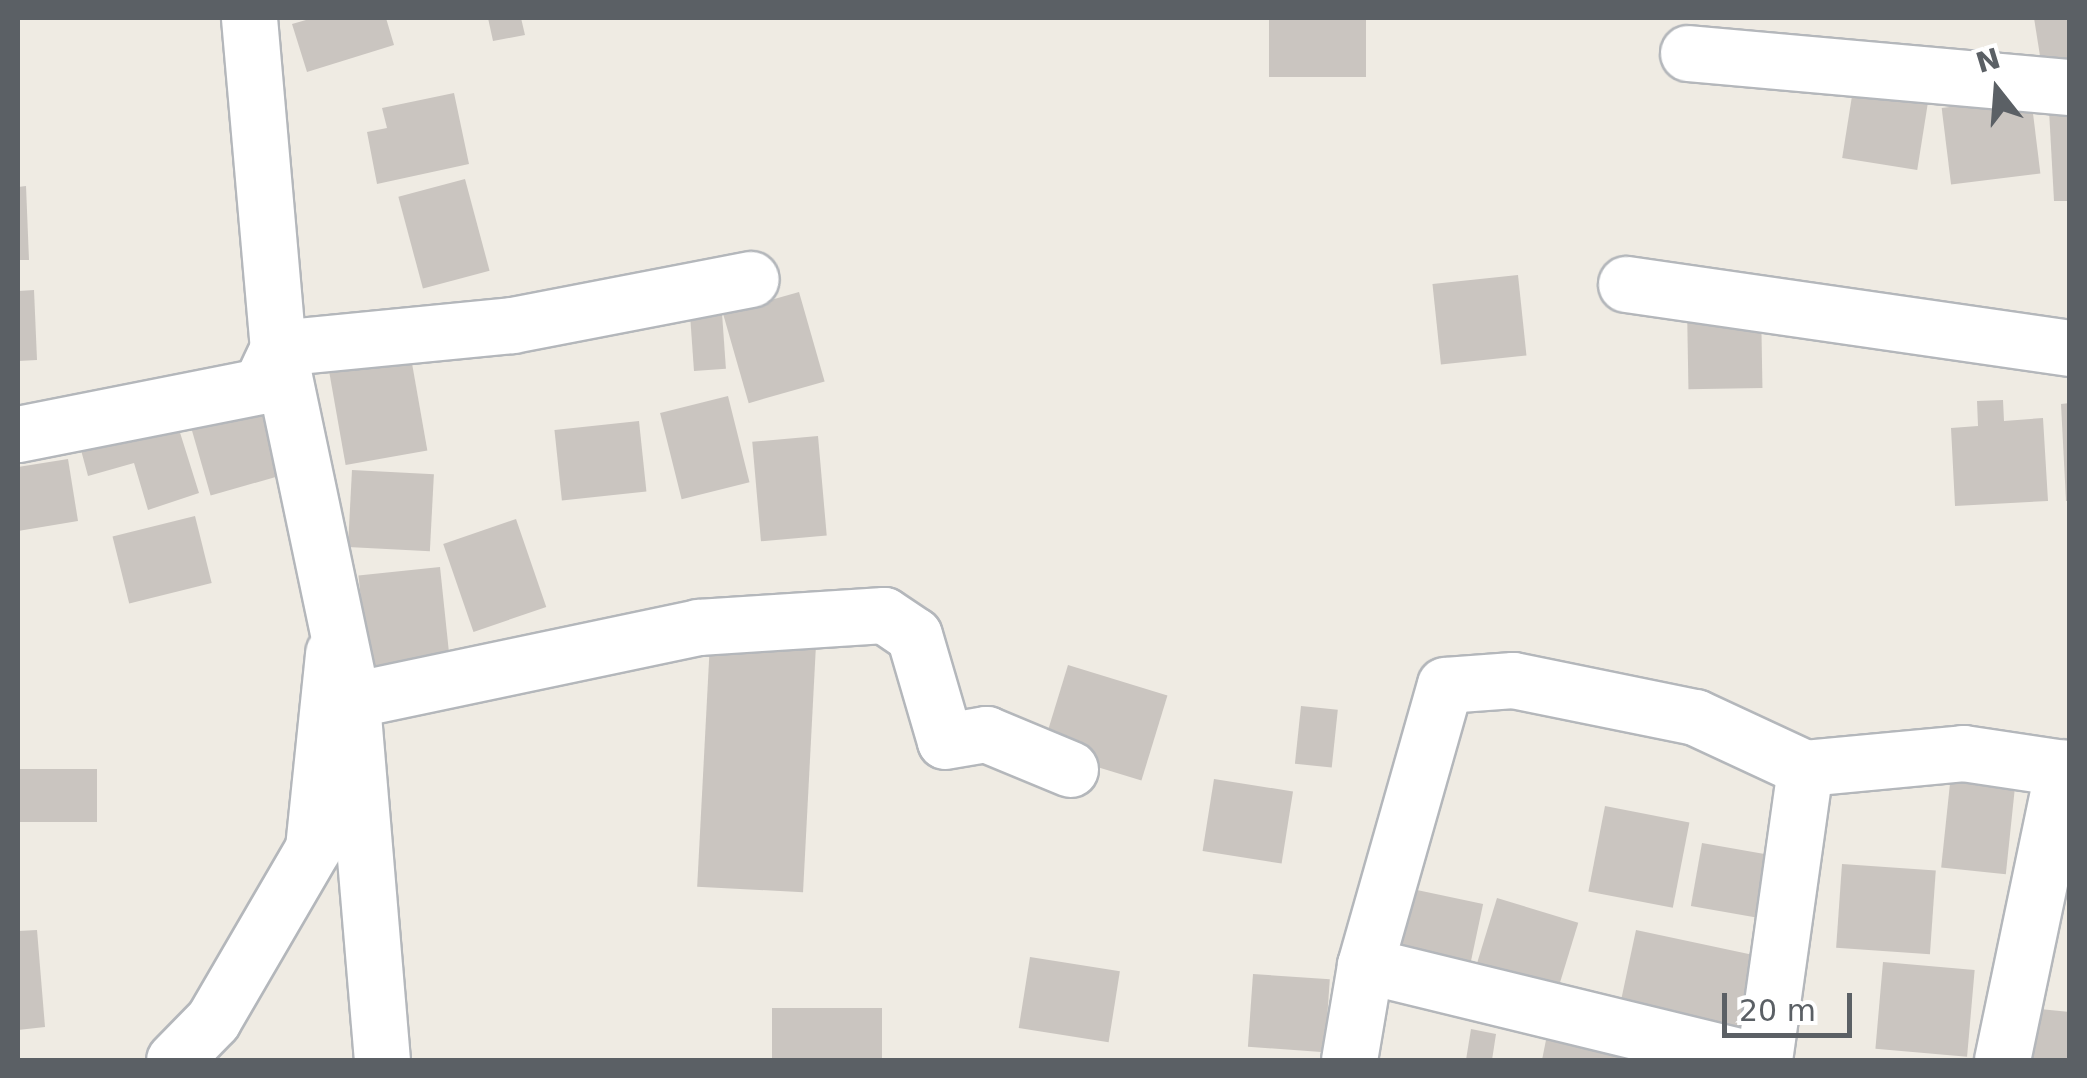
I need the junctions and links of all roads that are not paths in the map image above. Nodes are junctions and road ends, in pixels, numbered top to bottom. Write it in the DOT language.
graph roads {
  1 [pos="249,18"];
  2 [pos="1688,53"];
  3 [pos="2070,87"];
  4 [pos="751,279"];
  5 [pos="1626,284"];
  6 [pos="278,348"];
  7 [pos="2070,348"];
  8 [pos="18,434"];
  9 [pos="336,625"];
  10 [pos="352,700"];
  11 [pos="1804,768"];
  12 [pos="2066,768"];
  13 [pos="1070,769"];
  14 [pos="1366,964"];
  15 [pos="174,1060"];
  16 [pos="382,1060"];
  17 [pos="1349,1060"];
  18 [pos="1754,1060"];
  19 [pos="1764,1060"];
  20 [pos="2002,1060"];
  1 -- 6 [label="street"];
  2 -- 3 [label="street"];
  4 -- 6 [label="street"];
  5 -- 7 [label="street"];
  6 -- 8 [label="street"];
  6 -- 9 [label="street"];
  9 -- 10 [label="street"];
  9 -- 15 [label="street"];
  10 -- 13 [label="street"];
  10 -- 16 [label="street"];
  11 -- 12 [label="street"];
  11 -- 14 [label="street"];
  11 -- 19 [label="street"];
  12 -- 20 [label="street"];
  14 -- 17 [label="street"];
  14 -- 18 [label="street"];
}
